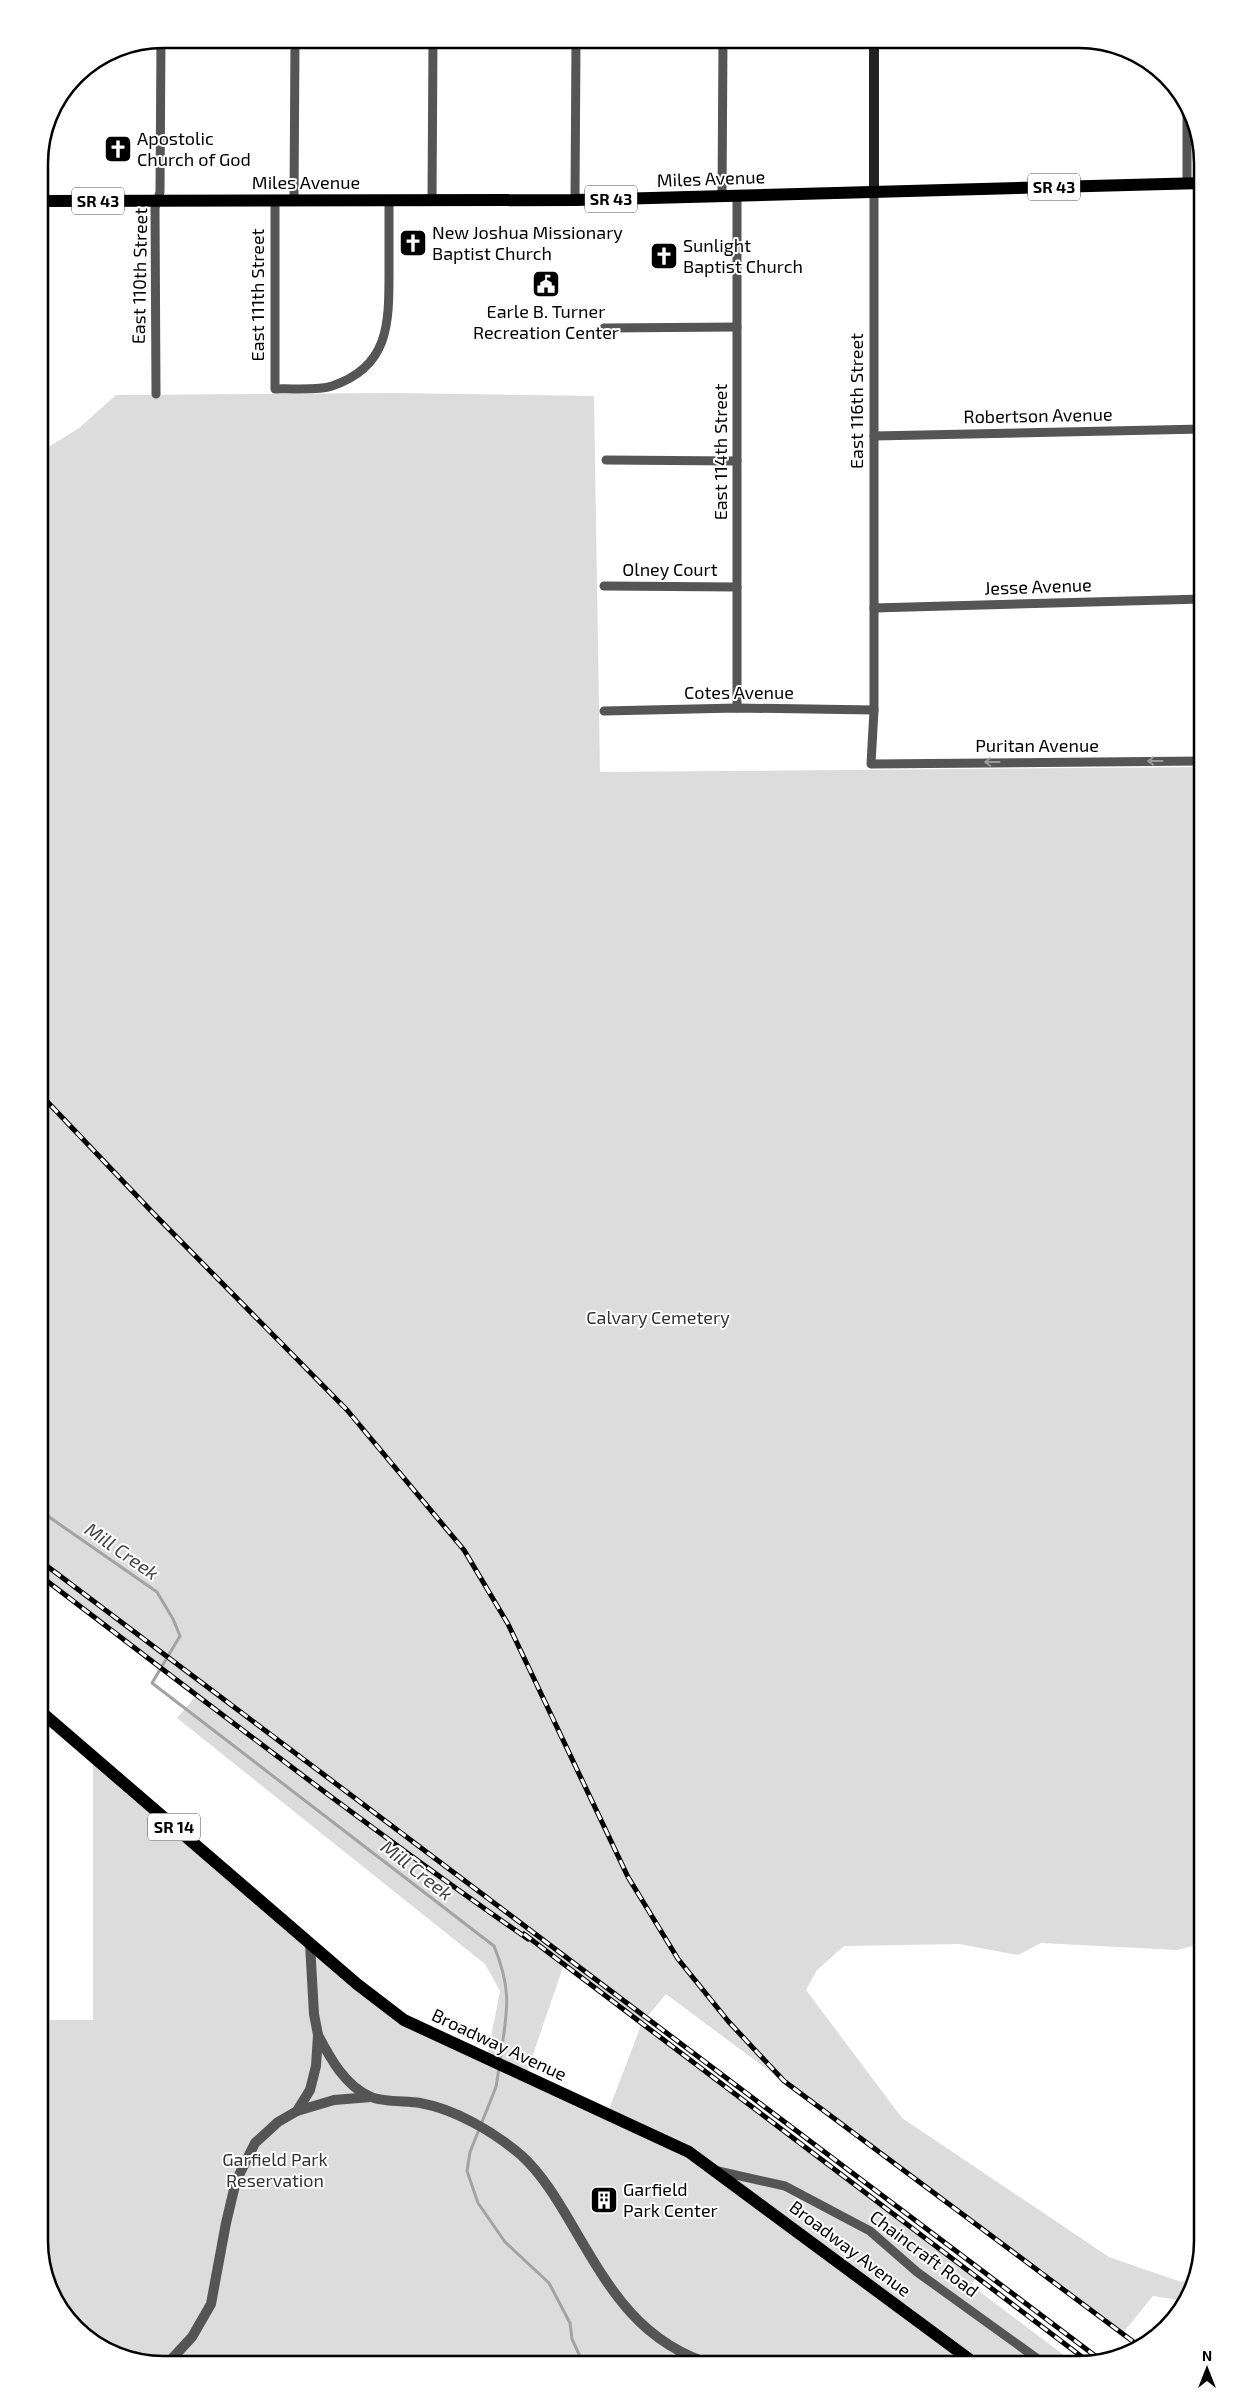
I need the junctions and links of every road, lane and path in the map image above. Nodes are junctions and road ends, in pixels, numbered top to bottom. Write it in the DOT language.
graph roads {
  1 [pos="161,48"];
  2 [pos="295,48"];
  3 [pos="433,48"];
  4 [pos="576,48"];
  5 [pos="723,48"];
  6 [pos="874,48"];
  7 [pos="1188,124"];
  8 [pos="1188,183"];
  9 [pos="1194,183"];
  10 [pos="874,191"];
  11 [pos="737,196"];
  12 [pos="722,197"];
  13 [pos="48,200"];
  14 [pos="157,200"];
  15 [pos="275,200"];
  16 [pos="294,200"];
  17 [pos="389,200"];
  18 [pos="432,200"];
  19 [pos="575,200"];
  20 [pos="737,327"];
  21 [pos="604,328"];
  22 [pos="156,394"];
  23 [pos="1194,429"];
  24 [pos="874,436"];
  25 [pos="606,460"];
  26 [pos="737,461"];
  27 [pos="604,586"];
  28 [pos="737,587"];
  29 [pos="1194,599"];
  30 [pos="874,608"];
  31 [pos="737,708"];
  32 [pos="874,710"];
  33 [pos="604,711"];
  34 [pos="1194,761"];
  35 [pos="871,764"];
  36 [pos="47,1717"];
  37 [pos="310,1944"];
  38 [pos="318,2035"];
  39 [pos="372,2097"];
  40 [pos="297,2111"];
  41 [pos="715,2170"];
  42 [pos="174,2356"];
  43 [pos="692,2356"];
  44 [pos="965,2356"];
  45 [pos="1034,2356"];
  1 -- 14 [label="street, East 110th Street"];
  2 -- 16 [label="street"];
  3 -- 18 [label="street"];
  4 -- 19 [label="street"];
  5 -- 12 [label="street"];
  6 -- 10 [label="main road, East 116th Street"];
  7 -- 8 [label="street"];
  8 -- 9 [label="main road, Miles Avenue / SR 43"];
  8 -- 10 [label="main road, Miles Avenue / SR 43"];
  10 -- 11 [label="main road, Miles Avenue / SR 43"];
  10 -- 24 [label="street, East 116th Street"];
  11 -- 12 [label="main road, Miles Avenue / SR 43"];
  11 -- 20 [label="street, East 114th Street"];
  12 -- 19 [label="main road, Miles Avenue / SR 43"];
  13 -- 14 [label="main road, Miles Avenue / SR 43"];
  14 -- 15 [label="main road, Miles Avenue / SR 43"];
  14 -- 22 [label="street, East 110th Street"];
  15 -- 16 [label="main road, Miles Avenue / SR 43"];
  15 -- 17 [label="street, East 111th Street"];
  16 -- 17 [label="main road, Miles Avenue / SR 43"];
  17 -- 18 [label="main road, Miles Avenue / SR 43"];
  18 -- 19 [label="main road, Miles Avenue / SR 43"];
  20 -- 21 [label="street"];
  20 -- 26 [label="street, East 114th Street"];
  23 -- 24 [label="street, Robertson Avenue"];
  24 -- 30 [label="street, East 116th Street"];
  25 -- 26 [label="street"];
  26 -- 28 [label="street, East 114th Street"];
  27 -- 28 [label="street, Olney Court"];
  28 -- 31 [label="street, East 114th Street"];
  29 -- 30 [label="street, Jesse Avenue"];
  30 -- 32 [label="street, East 116th Street"];
  31 -- 32 [label="street, Cotes Avenue"];
  31 -- 33 [label="street, Cotes Avenue"];
  32 -- 35 [label="street, East 116th Street"];
  34 -- 35 [label="street, Puritan Avenue, one-way"];
  36 -- 37 [label="main road, Broadway Avenue / SR 14"];
  37 -- 38 [label="street"];
  37 -- 41 [label="main road, Broadway Avenue / SR 14"];
  38 -- 39 [label="street"];
  38 -- 40 [label="street"];
  39 -- 40 [label="street"];
  39 -- 43 [label="street"];
  40 -- 42 [label="street"];
  41 -- 44 [label="main road, Broadway Avenue / SR 14"];
  41 -- 45 [label="street, Chaincraft Road"];
}
